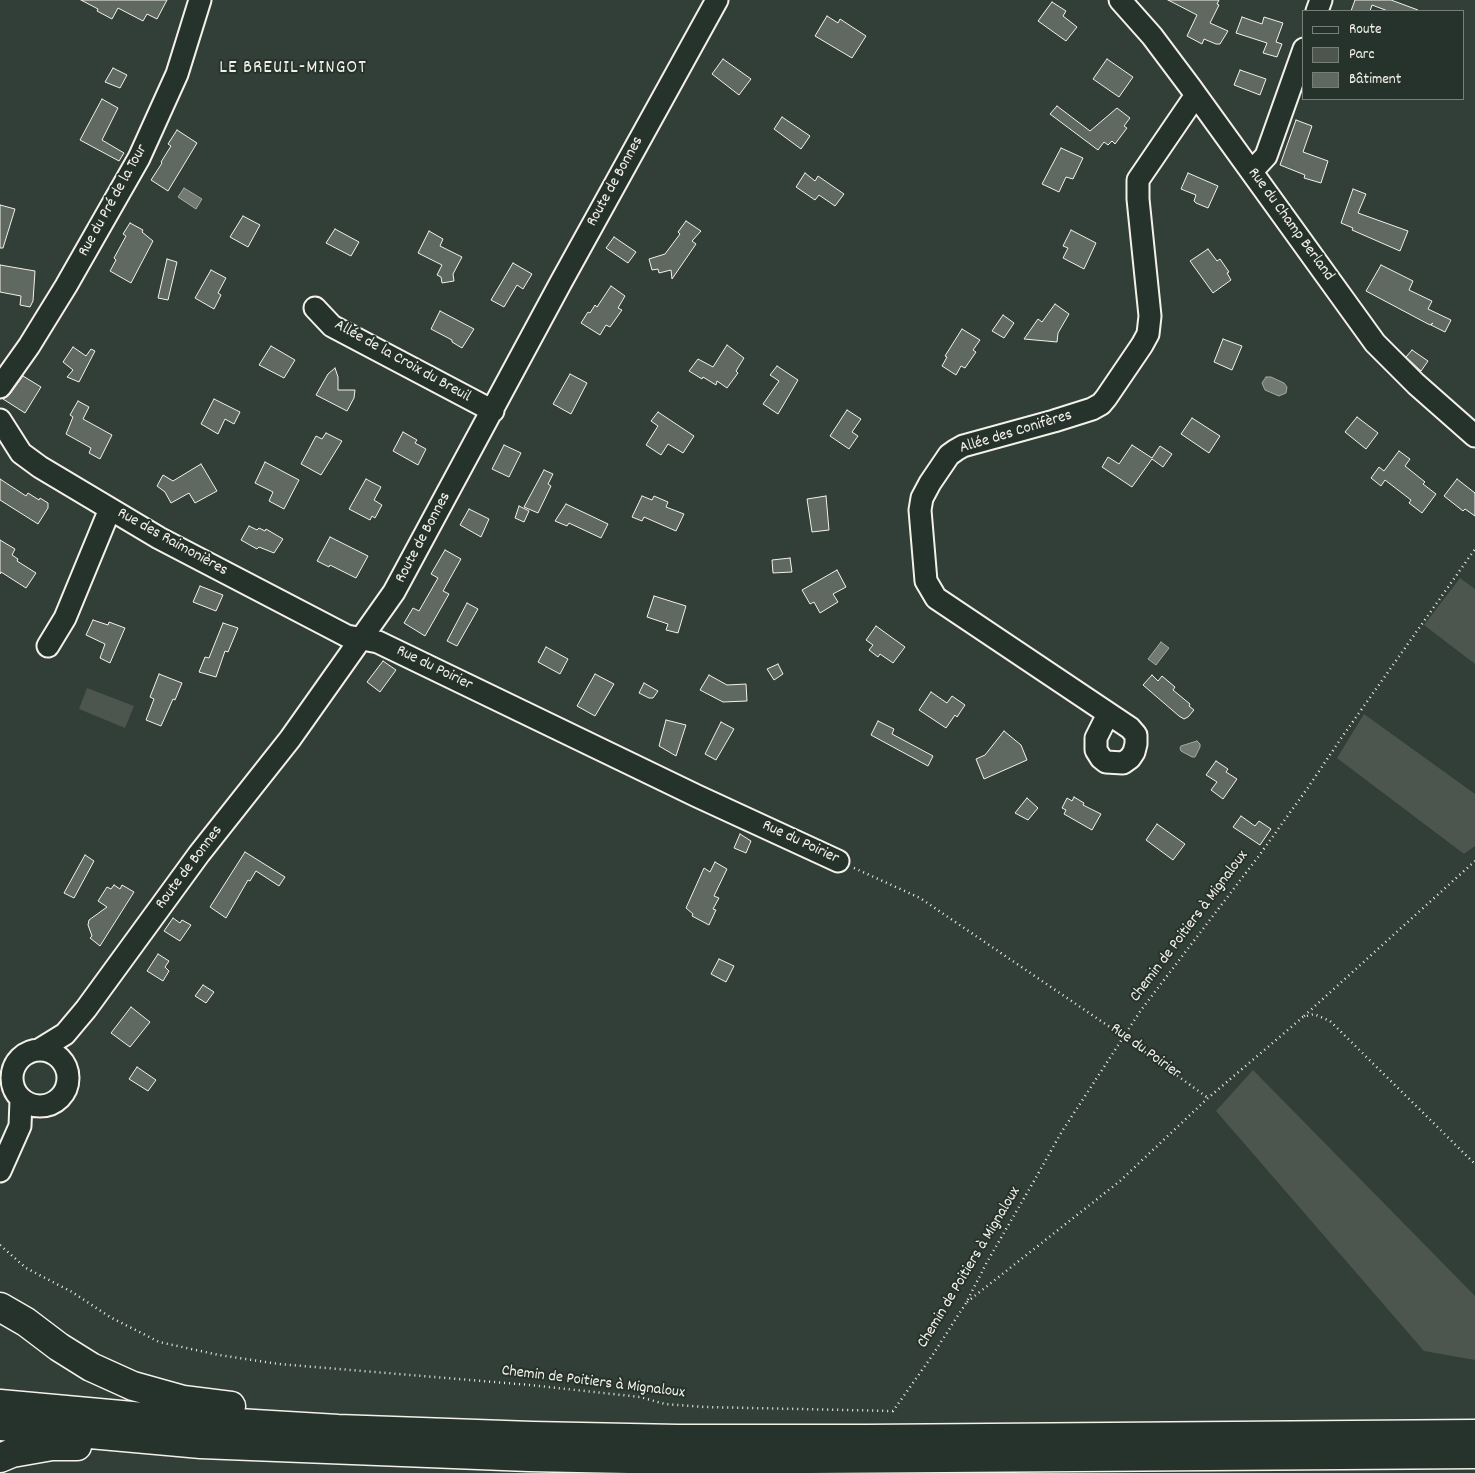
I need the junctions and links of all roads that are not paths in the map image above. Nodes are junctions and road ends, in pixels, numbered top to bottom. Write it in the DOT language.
graph roads {
  1 [pos="200,0"];
  2 [pos="717,0"];
  3 [pos="1120,0"];
  4 [pos="1302,55"];
  5 [pos="1196,95"];
  6 [pos="1252,171"];
  7 [pos="315,308"];
  8 [pos="0,388"];
  9 [pos="493,411"];
  10 [pos="0,420"];
  11 [pos="1475,436"];
  12 [pos="110,509"];
  13 [pos="362,639"];
  14 [pos="48,646"];
  15 [pos="1108,714"];
  16 [pos="838,860"];
  17 [pos="65,1034"];
  18 [pos="39,1050"];
  19 [pos="66,1066"];
  20 [pos="10,1082"];
  21 [pos="42,1107"];
  22 [pos="20,1126"];
  23 [pos="0,1170"];
  24 [pos="0,1298"];
  25 [pos="0,1307"];
  26 [pos="26,1322"];
  27 [pos="0,1404"];
  28 [pos="0,1426"];
  29 [pos="338,1429"];
  30 [pos="1475,1434"];
  31 [pos="201,1444"];
  32 [pos="1475,1454"];
  33 [pos="0,1458"];
  1 -- 8 [label="street, Rue du Pré de la Tour"];
  2 -- 9 [label="street, Route de Bonnes"];
  3 -- 5 [label="street, Rue du Champ Berland"];
  4 -- 6 [label="street"];
  5 -- 6 [label="street, Rue du Champ Berland"];
  5 -- 15 [label="street, Allée des Conifères"];
  6 -- 11 [label="street, Rue du Champ Berland"];
  7 -- 9 [label="street, Allée de la Croix du Breuil"];
  9 -- 13 [label="street, Route de Bonnes"];
  10 -- 12 [label="street, Rue des Raimonières"];
  12 -- 13 [label="street, Rue des Raimonières"];
  12 -- 14 [label="street"];
  13 -- 16 [label="street, Rue du Poirier"];
  13 -- 17 [label="street, Route de Bonnes"];
  17 -- 18 [label="street, Route de Bonnes"];
  17 -- 19 [label="street"];
  18 -- 19 [label="street"];
  18 -- 20 [label="street"];
  19 -- 21 [label="street"];
  20 -- 21 [label="street"];
  20 -- 22 [label="street"];
  21 -- 22 [label="street"];
  22 -- 23 [label="street"];
  24 -- 26 [label="highway"];
  25 -- 26 [label="highway"];
  26 -- 29 [label="highway"];
  27 -- 29 [label="highway"];
  28 -- 31 [label="highway"];
  29 -- 30 [label="highway"];
  31 -- 32 [label="highway"];
  31 -- 33 [label="highway"];
}
